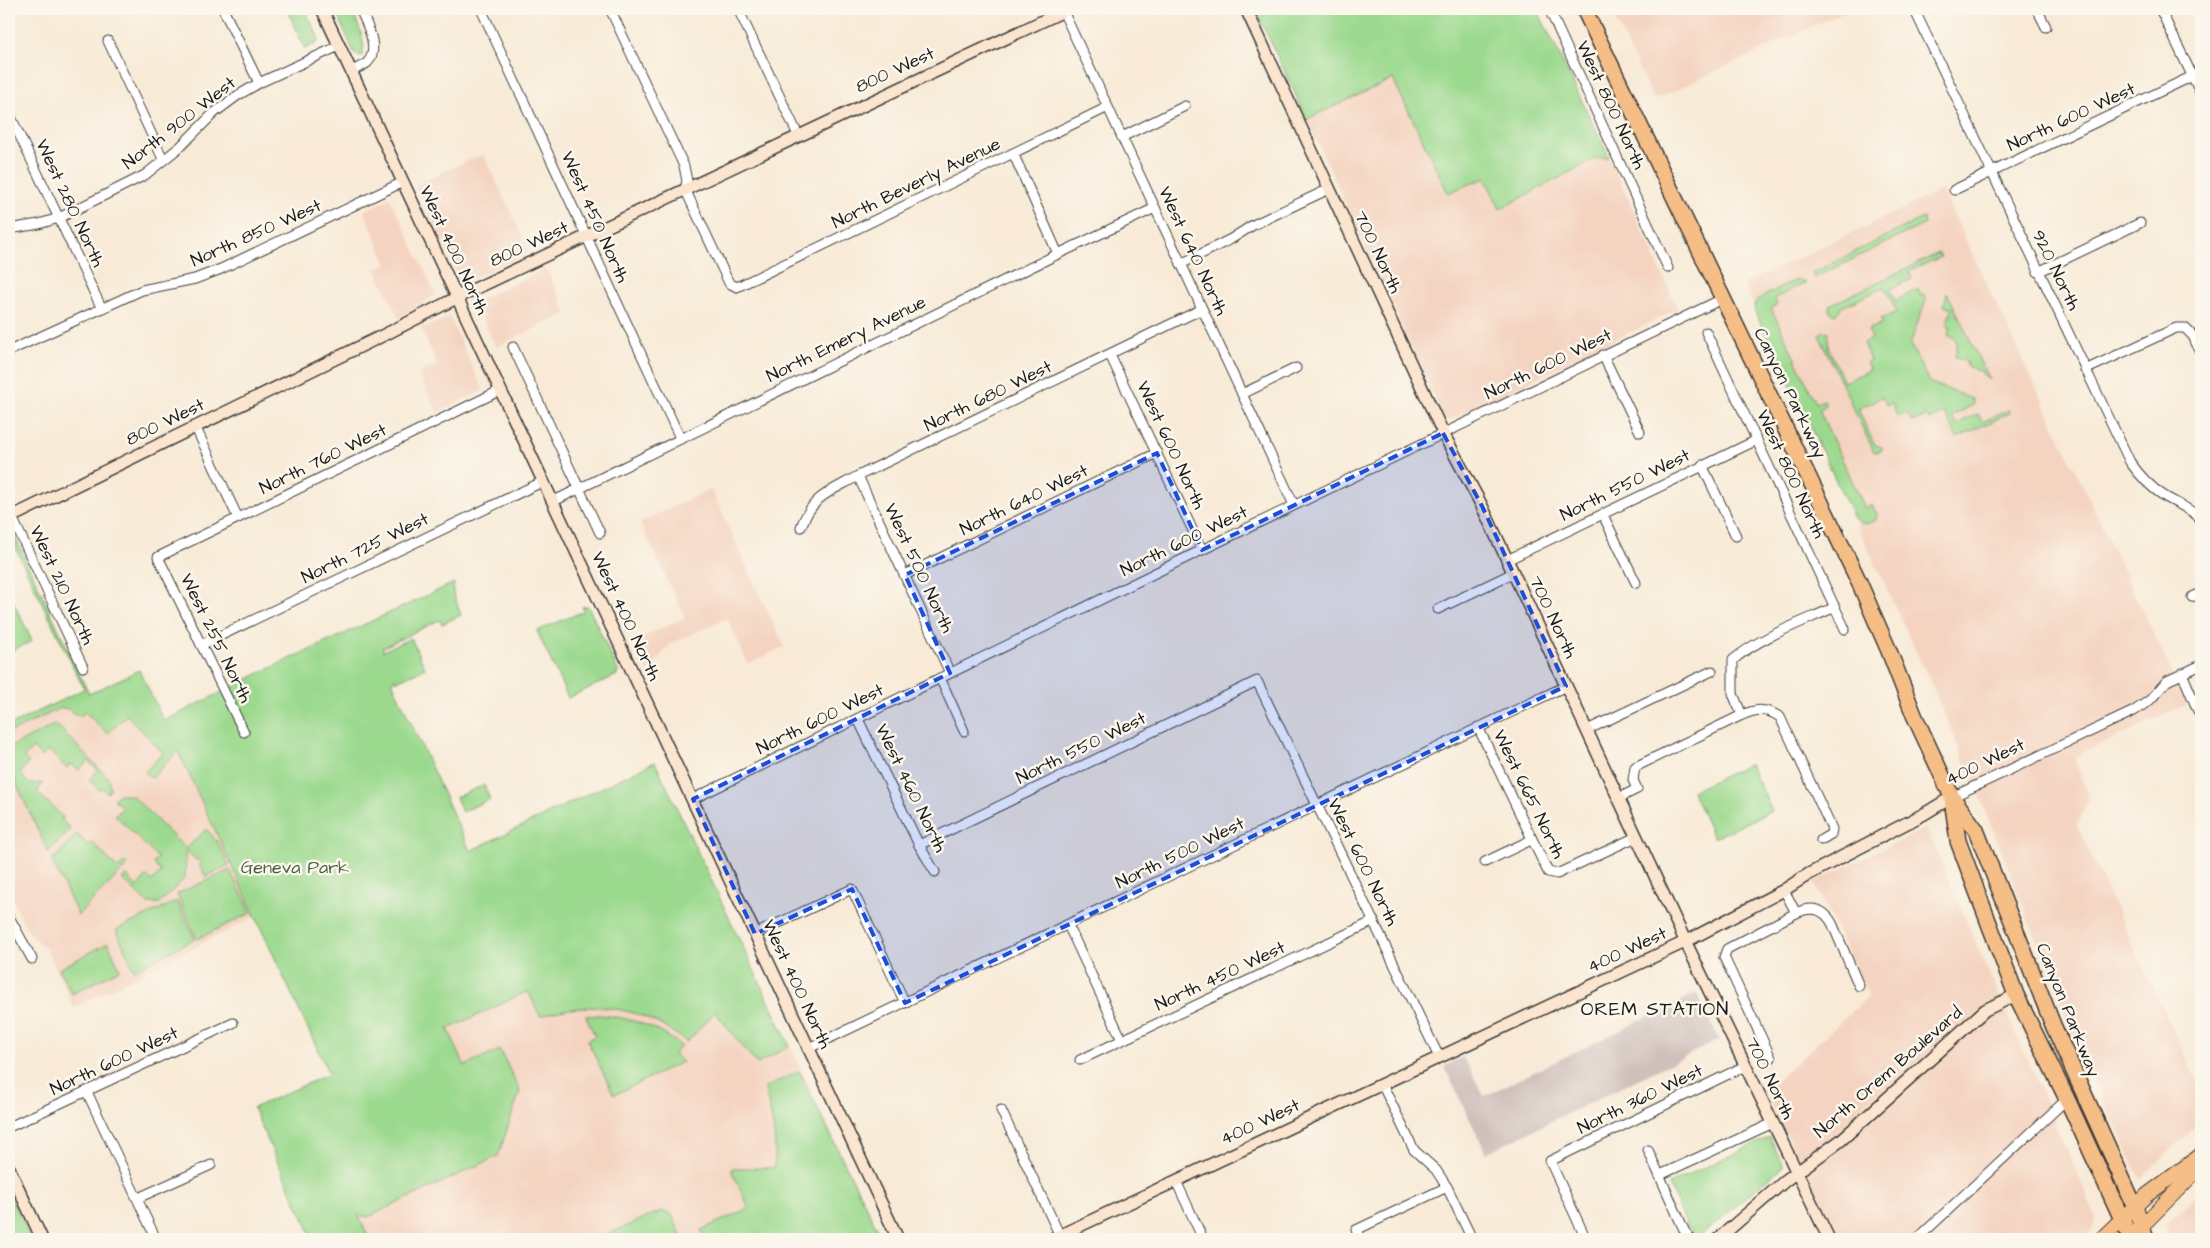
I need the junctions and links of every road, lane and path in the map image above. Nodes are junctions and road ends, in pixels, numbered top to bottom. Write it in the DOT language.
graph roads {
  1 [pos="223,9"];
  2 [pos="322,9"];
  3 [pos="360,9"];
  4 [pos="481,9"];
  5 [pos="610,9"];
  6 [pos="738,9"];
  7 [pos="1246,9"];
  8 [pos="1549,9"];
  9 [pos="1584,9"];
  10 [pos="1914,9"];
  11 [pos="2037,9"];
  12 [pos="2160,9"];
  13 [pos="1064,10"];
  14 [pos="2046,27"];
  15 [pos="108,41"];
  16 [pos="340,46"];
  17 [pos="352,71"];
  18 [pos="2197,74"];
  19 [pos="259,84"];
  20 [pos="2201,94"];
  21 [pos="1185,106"];
  22 [pos="1108,107"];
  23 [pos="9,113"];
  24 [pos="798,135"];
  25 [pos="1122,137"];
  26 [pos="1013,154"];
  27 [pos="163,159"];
  28 [pos="1991,173"];
  29 [pos="403,182"];
  30 [pos="685,189"];
  31 [pos="1329,189"];
  32 [pos="1954,190"];
  33 [pos="1155,208"];
  34 [pos="59,218"];
  35 [pos="2140,222"];
  36 [pos="9,229"];
  37 [pos="585,237"];
  38 [pos="1058,254"];
  39 [pos="1181,264"];
  40 [pos="1668,268"];
  41 [pos="2038,272"];
  42 [pos="458,297"];
  43 [pos="1724,298"];
  44 [pos="101,307"];
  45 [pos="1202,309"];
  46 [pos="1706,332"];
  47 [pos="513,347"];
  48 [pos="9,351"];
  49 [pos="2201,354"];
  50 [pos="1110,355"];
  51 [pos="1604,355"];
  52 [pos="1296,368"];
  53 [pos="2085,370"];
  54 [pos="502,390"];
  55 [pos="1242,394"];
  56 [pos="195,426"];
  57 [pos="1640,432"];
  58 [pos="1443,433"];
  59 [pos="680,438"];
  60 [pos="1757,440"];
  61 [pos="1156,453"];
  62 [pos="1702,465"];
  63 [pos="858,476"];
  64 [pos="544,480"];
  65 [pos="579,488"];
  66 [pos="554,501"];
  67 [pos="1294,506"];
  68 [pos="1603,515"];
  69 [pos="10,518"];
  70 [pos="238,518"];
  71 [pos="2201,519"];
  72 [pos="801,527"];
  73 [pos="600,533"];
  74 [pos="1736,536"];
  75 [pos="1202,550"];
  76 [pos="158,558"];
  77 [pos="1507,560"];
  78 [pos="1513,573"];
  79 [pos="905,575"];
  80 [pos="1636,583"];
  81 [pos="2201,593"];
  82 [pos="2192,597"];
  83 [pos="1835,607"];
  84 [pos="1438,610"];
  85 [pos="1846,629"];
  86 [pos="201,645"];
  87 [pos="2201,665"];
  88 [pos="83,667"];
  89 [pos="1712,671"];
  90 [pos="950,673"];
  91 [pos="2182,674"];
  92 [pos="940,678"];
  93 [pos="1257,681"];
  94 [pos="1566,686"];
  95 [pos="2201,712"];
  96 [pos="1742,715"];
  97 [pos="858,719"];
  98 [pos="1478,727"];
  99 [pos="1587,730"];
  100 [pos="244,732"];
  101 [pos="964,732"];
  102 [pos="1952,797"];
  103 [pos="1619,798"];
  104 [pos="693,799"];
  105 [pos="1317,804"];
  106 [pos="1636,837"];
  107 [pos="1531,840"];
  108 [pos="1821,840"];
  109 [pos="919,845"];
  110 [pos="1485,862"];
  111 [pos="935,872"];
  112 [pos="1784,890"];
  113 [pos="1796,913"];
  114 [pos="9,917"];
  115 [pos="1374,921"];
  116 [pos="1068,925"];
  117 [pos="755,934"];
  118 [pos="1686,942"];
  119 [pos="32,959"];
  120 [pos="1859,986"];
  121 [pos="2016,995"];
  122 [pos="905,1002"];
  123 [pos="233,1023"];
  124 [pos="1122,1040"];
  125 [pos="808,1049"];
  126 [pos="1439,1057"];
  127 [pos="1771,1058"];
  128 [pos="1080,1060"];
  129 [pos="1745,1066"];
  130 [pos="1382,1084"];
  131 [pos="87,1092"];
  132 [pos="2067,1099"];
  133 [pos="1001,1110"];
  134 [pos="1773,1123"];
  135 [pos="9,1128"];
  136 [pos="1648,1150"];
  137 [pos="2201,1155"];
  138 [pos="211,1165"];
  139 [pos="2201,1166"];
  140 [pos="9,1168"];
  141 [pos="1796,1172"];
  142 [pos="1660,1175"];
  143 [pos="1176,1182"];
  144 [pos="1447,1187"];
  145 [pos="138,1198"];
  146 [pos="2135,1208"];
  147 [pos="2122,1218"];
  148 [pos="2144,1233"];
  149 [pos="1358,1235"];
  150 [pos="1056,1237"];
  151 [pos="42,1239"];
  152 [pos="156,1239"];
  153 [pos="898,1239"];
  154 [pos="1202,1239"];
  155 [pos="1472,1239"];
  156 [pos="1586,1239"];
  157 [pos="1691,1239"];
  158 [pos="1718,1239"];
  159 [pos="1829,1239"];
  160 [pos="1917,1239"];
  161 [pos="2101,1239"];
  162 [pos="2130,1239"];
  1 -- 19 [label="street"];
  2 -- 16 [label="street, West 400 North"];
  3 -- 17 [label="street"];
  4 -- 37 [label="street, West 450 North"];
  5 -- 30 [label="street"];
  6 -- 24 [label="street"];
  7 -- 31 [label="street, 700 North"];
  8 -- 40 [label="street, West 800 North"];
  9 -- 43 [label="highway, Canyon Parkway"];
  10 -- 28 [label="street, 920 North"];
  11 -- 14 [label="street"];
  12 -- 18 [label="street"];
  13 -- 22 [label="street, West 640 North"];
  13 -- 24 [label="street, 800 West"];
  15 -- 27 [label="street"];
  16 -- 17 [label="street, West 400 North"];
  16 -- 19 [label="street, North 900 West"];
  17 -- 29 [label="street, West 400 North"];
  18 -- 20 [label="street"];
  18 -- 28 [label="street, North 600 West"];
  19 -- 27 [label="street, North 900 West"];
  21 -- 25 [label="street"];
  22 -- 25 [label="street, West 640 North"];
  22 -- 26 [label="street, North Beverly Avenue"];
  23 -- 34 [label="street, West 280 North"];
  24 -- 30 [label="street, 800 West"];
  25 -- 33 [label="street, West 640 North"];
  26 -- 30 [label="street, North Beverly Avenue"];
  26 -- 38 [label="street"];
  27 -- 34 [label="street, North 900 West"];
  28 -- 32 [label="street, North 600 West"];
  28 -- 41 [label="street, 920 North"];
  29 -- 42 [label="street, West 400 North"];
  29 -- 44 [label="street, North 850 West"];
  30 -- 37 [label="street, 800 West"];
  31 -- 39 [label="street"];
  31 -- 58 [label="street, 700 North"];
  33 -- 38 [label="street, North Emery Avenue"];
  33 -- 39 [label="street, West 640 North"];
  34 -- 36 [label="street, North 900 West"];
  34 -- 44 [label="street, West 280 North"];
  35 -- 41 [label="street"];
  37 -- 42 [label="street, 800 West"];
  37 -- 59 [label="street, West 450 North"];
  38 -- 59 [label="street, North Emery Avenue"];
  39 -- 45 [label="street, West 640 North"];
  41 -- 53 [label="street, 920 North"];
  42 -- 54 [label="street, West 400 North"];
  42 -- 56 [label="street, 800 West"];
  43 -- 51 [label="street, North 600 West"];
  43 -- 102 [label="highway, Canyon Parkway"];
  44 -- 48 [label="street, North 850 West"];
  45 -- 50 [label="street, North 680 West"];
  45 -- 55 [label="street, West 640 North"];
  46 -- 60 [label="street, West 800 North"];
  47 -- 65 [label="street"];
  49 -- 53 [label="street"];
  50 -- 61 [label="street, West 600 North"];
  50 -- 63 [label="street, North 680 West"];
  51 -- 57 [label="street"];
  51 -- 58 [label="street, North 600 West"];
  52 -- 55 [label="street"];
  53 -- 71 [label="street, 920 North"];
  54 -- 64 [label="street, West 400 North"];
  54 -- 70 [label="street, North 760 West"];
  55 -- 67 [label="street, West 640 North"];
  56 -- 69 [label="street, 800 West"];
  56 -- 70 [label="street"];
  58 -- 67 [label="street, North 600 West"];
  58 -- 77 [label="street, 700 North"];
  59 -- 65 [label="street, North Emery Avenue"];
  60 -- 62 [label="street, North 550 West"];
  60 -- 83 [label="street, West 800 North"];
  61 -- 75 [label="street, West 600 North"];
  61 -- 79 [label="street, North 640 West"];
  62 -- 68 [label="street, North 550 West"];
  62 -- 74 [label="street"];
  63 -- 72 [label="street, North 680 West"];
  63 -- 79 [label="street, West 500 North"];
  64 -- 66 [label="street, West 400 North"];
  64 -- 86 [label="street, North 725 West"];
  65 -- 66 [label="street, North Emery Avenue"];
  65 -- 73 [label="street"];
  66 -- 104 [label="street, West 400 North"];
  67 -- 75 [label="street, North 600 West"];
  68 -- 77 [label="street, North 550 West"];
  68 -- 80 [label="street"];
  69 -- 88 [label="street, West 210 North"];
  70 -- 76 [label="street, North 760 West"];
  75 -- 90 [label="street, North 600 West"];
  76 -- 86 [label="street, West 255 North"];
  77 -- 78 [label="street, 700 North"];
  78 -- 84 [label="street"];
  78 -- 94 [label="street, 700 North"];
  79 -- 90 [label="street, West 500 North"];
  81 -- 82 [label="street"];
  83 -- 85 [label="street, West 800 North"];
  83 -- 96 [label="street"];
  86 -- 100 [label="street, West 255 North"];
  87 -- 91 [label="street, 400 West"];
  89 -- 99 [label="street"];
  90 -- 92 [label="street, North 600 West"];
  91 -- 95 [label="street"];
  91 -- 102 [label="street, 400 West"];
  92 -- 97 [label="street, North 600 West"];
  92 -- 101 [label="street"];
  93 -- 105 [label="street, West 600 North"];
  93 -- 109 [label="street, North 550 West"];
  94 -- 98 [label="street, North 500 West"];
  94 -- 99 [label="street, 700 North"];
  96 -- 103 [label="street"];
  96 -- 108 [label="street"];
  97 -- 104 [label="street, North 600 West"];
  97 -- 109 [label="street, West 460 North"];
  98 -- 105 [label="street, North 500 West"];
  98 -- 107 [label="street, West 665 North"];
  99 -- 103 [label="street, 700 North"];
  102 -- 112 [label="street, 400 West"];
  102 -- 121 [label="highway, Canyon Parkway"];
  102 -- 146 [label="highway, Canyon Parkway"];
  103 -- 106 [label="street, 700 North"];
  104 -- 117 [label="street, West 400 North"];
  105 -- 115 [label="street, West 600 North"];
  105 -- 116 [label="street, North 500 West"];
  106 -- 107 [label="street, West 665 North"];
  106 -- 118 [label="street, 700 North"];
  107 -- 110 [label="street"];
  109 -- 111 [label="street, West 460 North"];
  112 -- 113 [label="street"];
  112 -- 118 [label="street, 400 West"];
  113 -- 120 [label="street"];
  113 -- 127 [label="street"];
  114 -- 119 [label="street"];
  115 -- 124 [label="street, North 450 West"];
  115 -- 126 [label="street, West 600 North"];
  116 -- 122 [label="street, North 500 West"];
  116 -- 124 [label="street"];
  117 -- 122 [label="street"];
  117 -- 125 [label="street, West 400 North"];
  118 -- 126 [label="street, 400 West"];
  118 -- 129 [label="street, 700 North"];
  121 -- 132 [label="highway, Canyon Parkway"];
  121 -- 141 [label="street, North Orem Boulevard"];
  122 -- 125 [label="street, North 500 West"];
  123 -- 131 [label="street, North 600 West"];
  124 -- 128 [label="street, North 450 West"];
  125 -- 153 [label="street, West 400 North"];
  126 -- 130 [label="street, 400 West"];
  129 -- 134 [label="street, 700 North"];
  129 -- 156 [label="street, North 360 West"];
  130 -- 143 [label="street, 400 West"];
  130 -- 144 [label="street"];
  131 -- 135 [label="street, North 600 West"];
  131 -- 145 [label="street"];
  132 -- 147 [label="highway, Canyon Parkway"];
  132 -- 160 [label="street"];
  133 -- 150 [label="street"];
  134 -- 141 [label="street, 700 North"];
  134 -- 142 [label="street"];
  136 -- 142 [label="street"];
  137 -- 146 [label="main road"];
  138 -- 145 [label="street"];
  139 -- 148 [label="main road"];
  140 -- 151 [label="street"];
  141 -- 158 [label="street, North Orem Boulevard"];
  141 -- 159 [label="street, 700 North"];
  142 -- 157 [label="street"];
  143 -- 150 [label="street, 400 West"];
  143 -- 154 [label="street"];
  144 -- 149 [label="street"];
  144 -- 155 [label="street"];
  145 -- 152 [label="street"];
  146 -- 147 [label="main road"];
  146 -- 148 [label="highway, Canyon Parkway"];
  147 -- 161 [label="main road"];
  147 -- 162 [label="highway, Canyon Parkway"];
  148 -- 162 [label="main road"];
}
